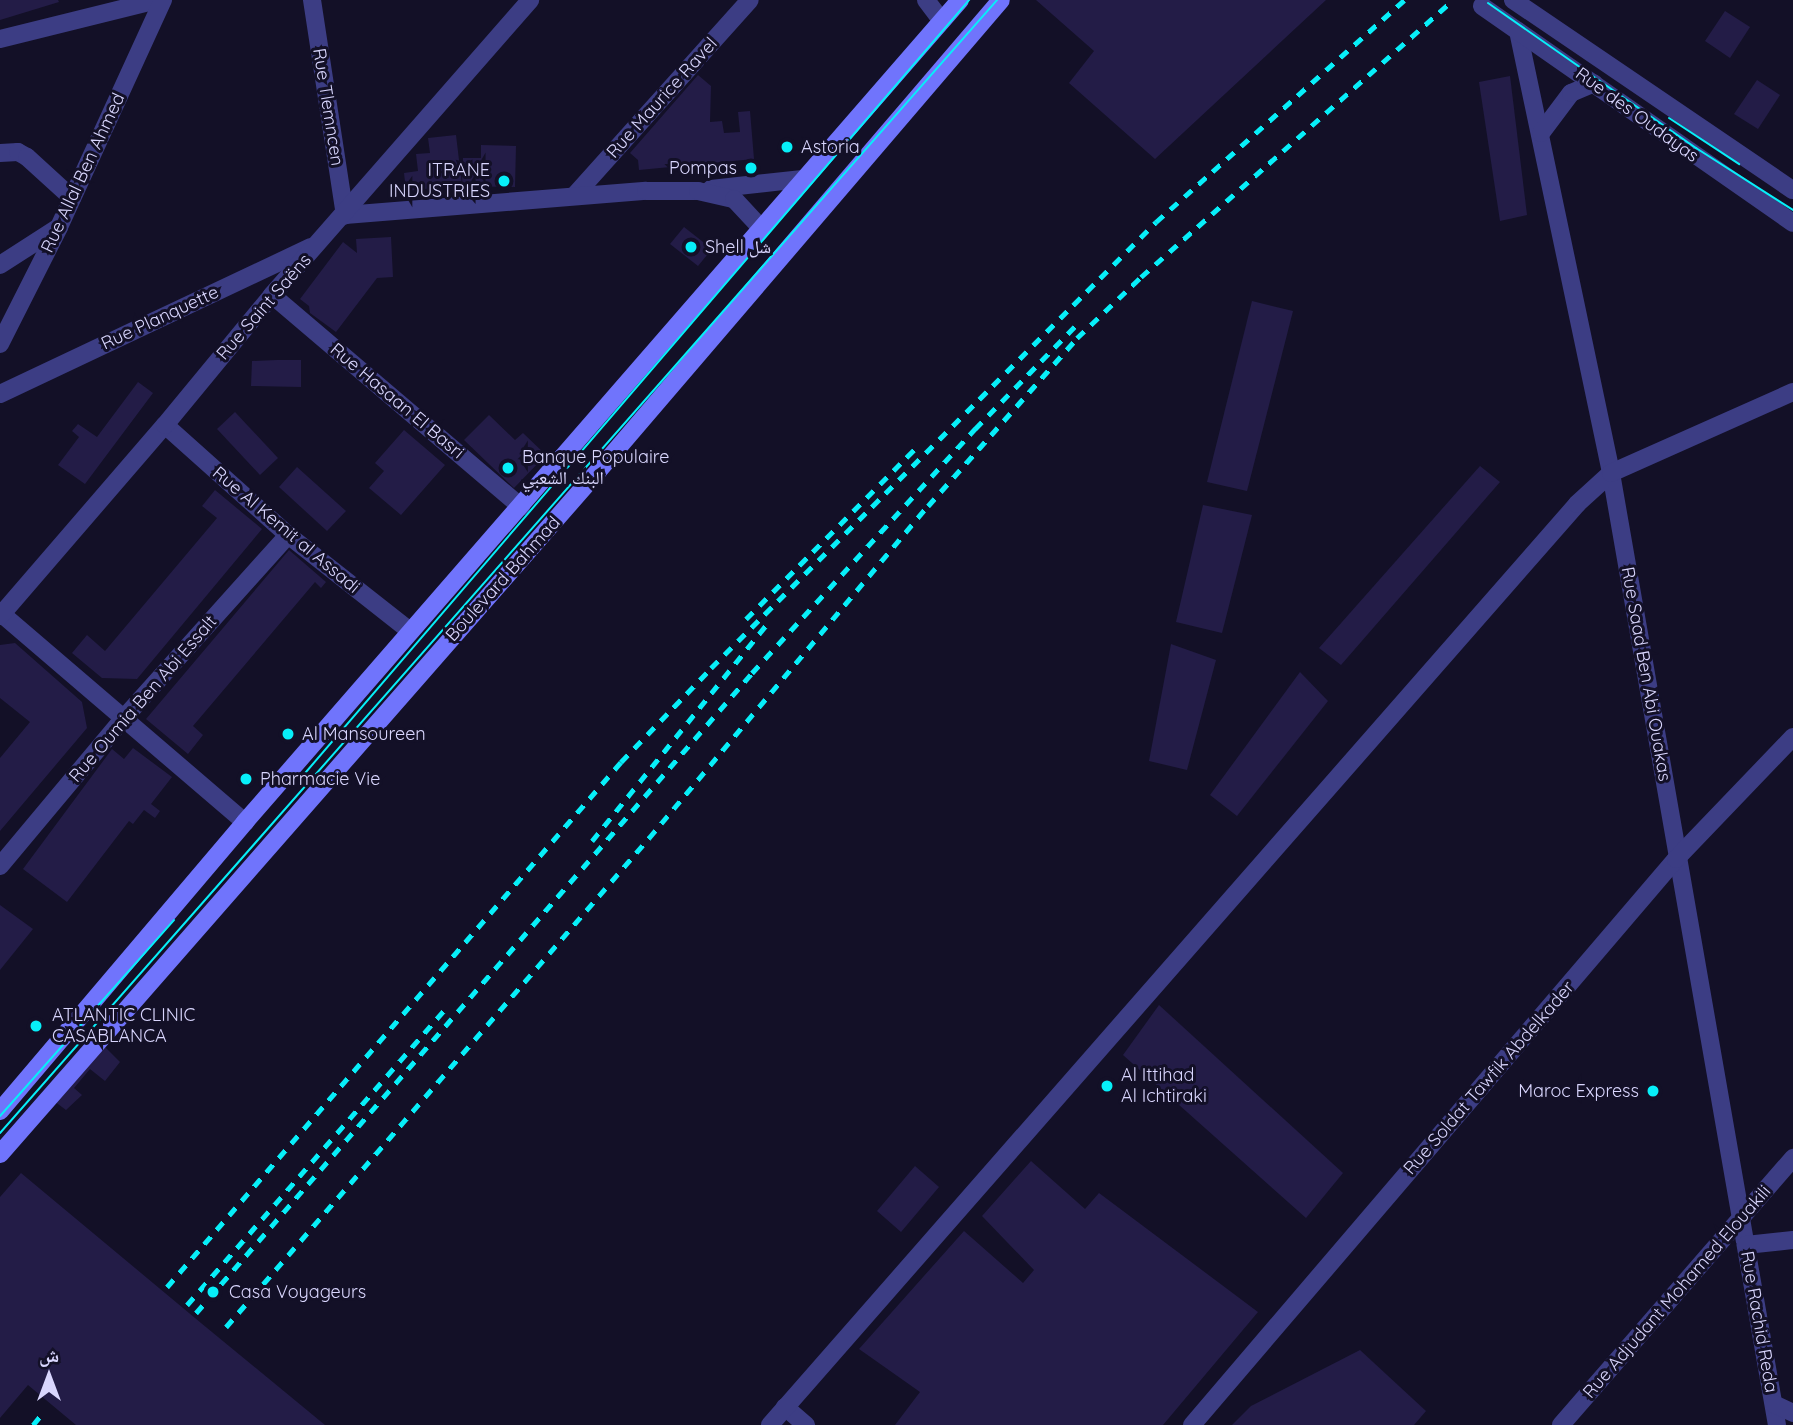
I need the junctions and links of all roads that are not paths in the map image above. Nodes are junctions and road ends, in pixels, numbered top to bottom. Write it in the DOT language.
graph roads {
  1 [pos="161,0"];
  2 [pos="312,0"];
  3 [pos="530,0"];
  4 [pos="750,0"];
  5 [pos="926,0"];
  6 [pos="960,0"];
  7 [pos="1001,0"];
  8 [pos="1513,0"];
  9 [pos="1482,6"];
  10 [pos="942,21"];
  11 [pos="1518,31"];
  12 [pos="0,39"];
  13 [pos="1594,83"];
  14 [pos="1541,133"];
  15 [pos="0,153"];
  16 [pos="802,179"];
  17 [pos="1793,190"];
  18 [pos="698,191"];
  19 [pos="574,196"];
  20 [pos="72,198"];
  21 [pos="345,215"];
  22 [pos="1793,223"];
  23 [pos="59,227"];
  24 [pos="760,227"];
  25 [pos="320,242"];
  26 [pos="0,265"];
  27 [pos="272,295"];
  28 [pos="0,344"];
  29 [pos="1793,392"];
  30 [pos="0,394"];
  31 [pos="165,425"];
  32 [pos="1611,473"];
  33 [pos="521,507"];
  34 [pos="288,535"];
  35 [pos="1,615"];
  36 [pos="410,631"];
  37 [pos="123,719"];
  38 [pos="1793,737"];
  39 [pos="244,822"];
  40 [pos="1676,859"];
  41 [pos="0,866"];
  42 [pos="0,1111"];
  43 [pos="0,1154"];
  44 [pos="1793,1158"];
  45 [pos="1741,1218"];
  46 [pos="1793,1240"];
  47 [pos="1746,1245"];
  48 [pos="1774,1404"];
  49 [pos="785,1407"];
  50 [pos="1793,1413"];
  51 [pos="770,1425"];
  52 [pos="806,1425"];
  53 [pos="1192,1425"];
  54 [pos="1561,1425"];
  55 [pos="1777,1425"];
  1 -- 12 [label="street"];
  1 -- 20 [label="street, Rue Allal Ben Ahmed"];
  2 -- 21 [label="street, Rue Tlemncen"];
  3 -- 21 [label="street, Rue Saint Saëns"];
  4 -- 19 [label="street, Rue Maurice Ravel"];
  5 -- 10 [label="street"];
  6 -- 10 [label="main road, Boulevard Bahmad"];
  7 -- 43 [label="main road, Boulevard Bahmad"];
  8 -- 17 [label="street, Rue des Oudayas"];
  9 -- 11 [label="street, Rue des Oudayas"];
  10 -- 16 [label="main road, Boulevard Bahmad"];
  11 -- 13 [label="street, Rue des Oudayas"];
  11 -- 14 [label="street, Rue Saad Ben Abi Ouakas"];
  13 -- 14 [label="street"];
  13 -- 22 [label="street, Rue des Oudayas"];
  14 -- 32 [label="street, Rue Saad Ben Abi Ouakas"];
  15 -- 20 [label="street"];
  16 -- 18 [label="street"];
  16 -- 24 [label="main road, Boulevard Bahmad"];
  18 -- 19 [label="street"];
  18 -- 24 [label="street"];
  19 -- 21 [label="street"];
  20 -- 23 [label="street, Rue Allal Ben Ahmed"];
  21 -- 25 [label="street, Rue Saint Saëns"];
  23 -- 26 [label="street"];
  23 -- 28 [label="street, Rue Allal Ben Ahmed"];
  24 -- 33 [label="main road, Boulevard Bahmad"];
  25 -- 27 [label="street, Rue Saint Saëns"];
  25 -- 30 [label="street, Rue Planquette"];
  27 -- 31 [label="street, Rue Saint Saëns"];
  27 -- 33 [label="street, Rue Hasaan El Basri"];
  29 -- 32 [label="street"];
  31 -- 34 [label="street, Rue Al Kemit al Assadi"];
  31 -- 35 [label="street, Rue Saint Saëns"];
  32 -- 40 [label="street, Rue Saad Ben Abi Ouakas"];
  32 -- 49 [label="street"];
  33 -- 36 [label="main road, Boulevard Bahmad"];
  34 -- 36 [label="street, Rue Al Kemit al Assadi"];
  34 -- 37 [label="street, Rue Oumia Ben Abi Essalt"];
  35 -- 37 [label="street"];
  36 -- 39 [label="main road, Boulevard Bahmad"];
  37 -- 39 [label="street"];
  37 -- 41 [label="street, Rue Oumia Ben Abi Essalt"];
  38 -- 40 [label="street, Rue Soldat Tawfik Abdelkader"];
  39 -- 42 [label="main road, Boulevard Bahmad"];
  40 -- 45 [label="street, Rue Saad Ben Abi Ouakas"];
  40 -- 53 [label="street, Rue Soldat Tawfik Abdelkader"];
  44 -- 45 [label="street, Rue Adjudant Mohamed Elouakili"];
  45 -- 47 [label="street, Rue Rachid Reda"];
  45 -- 54 [label="street, Rue Adjudant Mohamed Elouakili"];
  46 -- 47 [label="street"];
  47 -- 48 [label="street, Rue Rachid Reda"];
  48 -- 50 [label="street"];
  48 -- 55 [label="street, Rue Rachid Reda"];
  49 -- 51 [label="street"];
  49 -- 52 [label="street"];
}
